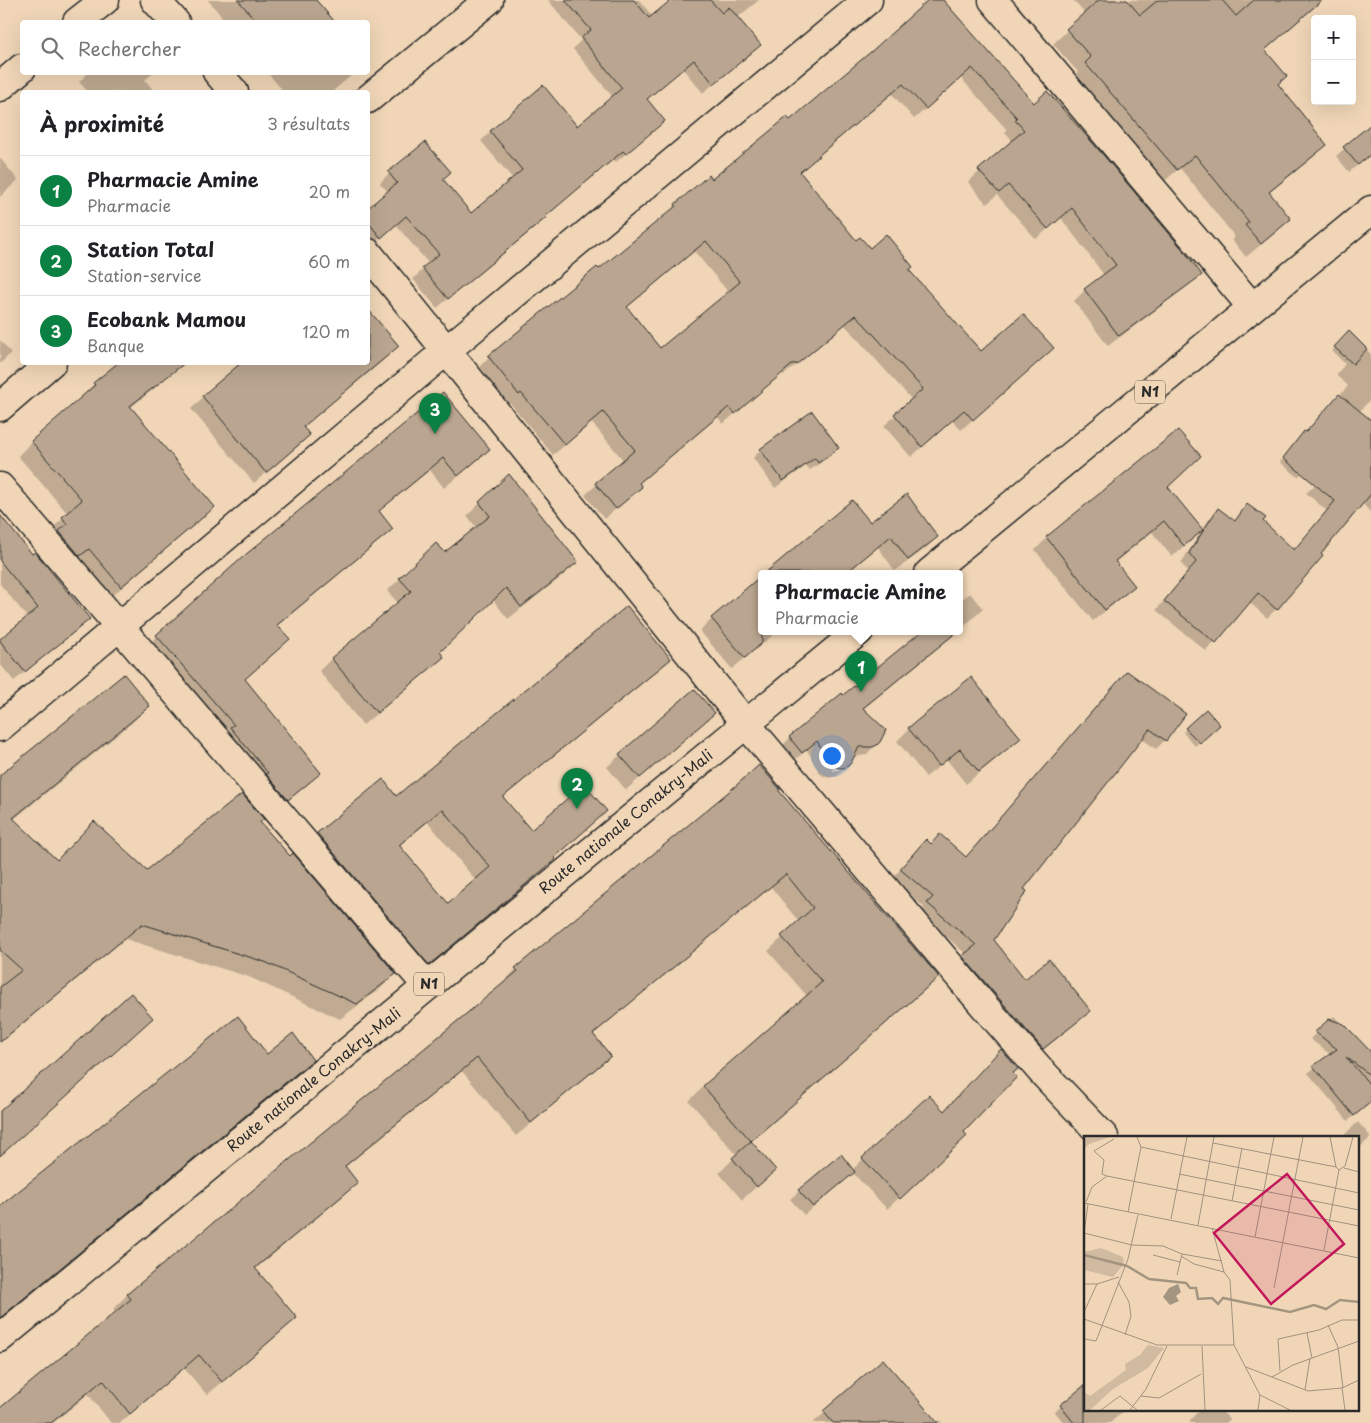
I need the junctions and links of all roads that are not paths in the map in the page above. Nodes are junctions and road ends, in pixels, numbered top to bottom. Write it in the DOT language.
graph roads {
  1 [pos="105,0"];
  2 [pos="155,0"];
  3 [pos="489,0"];
  4 [pos="868,0"];
  5 [pos="993,0"];
  6 [pos="80,20"];
  7 [pos="173,20"];
  8 [pos="20,70"];
  9 [pos="220,75"];
  10 [pos="0,87"];
  11 [pos="232,90"];
  12 [pos="370,97"];
  13 [pos="1371,210"];
  14 [pos="370,255"];
  15 [pos="1252,307"];
  16 [pos="447,350"];
  17 [pos="49,365"];
  18 [pos="0,407"];
  19 [pos="0,486"];
  20 [pos="933,570"];
  21 [pos="120,626"];
  22 [pos="854,635"];
  23 [pos="746,724"];
  24 [pos="0,727"];
  25 [pos="428,986"];
  26 [pos="1103,1136"];
  27 [pos="0,1338"];
  1 -- 6 [label="main road"];
  2 -- 7 [label="main road"];
  3 -- 12 [label="main road"];
  4 -- 16 [label="main road"];
  5 -- 15 [label="main road"];
  8 -- 10 [label="main road"];
  9 -- 11 [label="main road"];
  13 -- 15 [label="main road, N1"];
  14 -- 16 [label="main road"];
  15 -- 20 [label="main road, N1"];
  16 -- 21 [label="main road"];
  16 -- 23 [label="main road"];
  17 -- 18 [label="main road"];
  19 -- 21 [label="main road"];
  21 -- 24 [label="main road"];
  21 -- 25 [label="main road"];
  22 -- 23 [label="main road, Route nationale Conakry-Mali / N1"];
  23 -- 25 [label="main road, Route nationale Conakry-Mali / N1"];
  23 -- 26 [label="main road"];
  25 -- 27 [label="main road, Route nationale Conakry-Mali / N1"];
}
